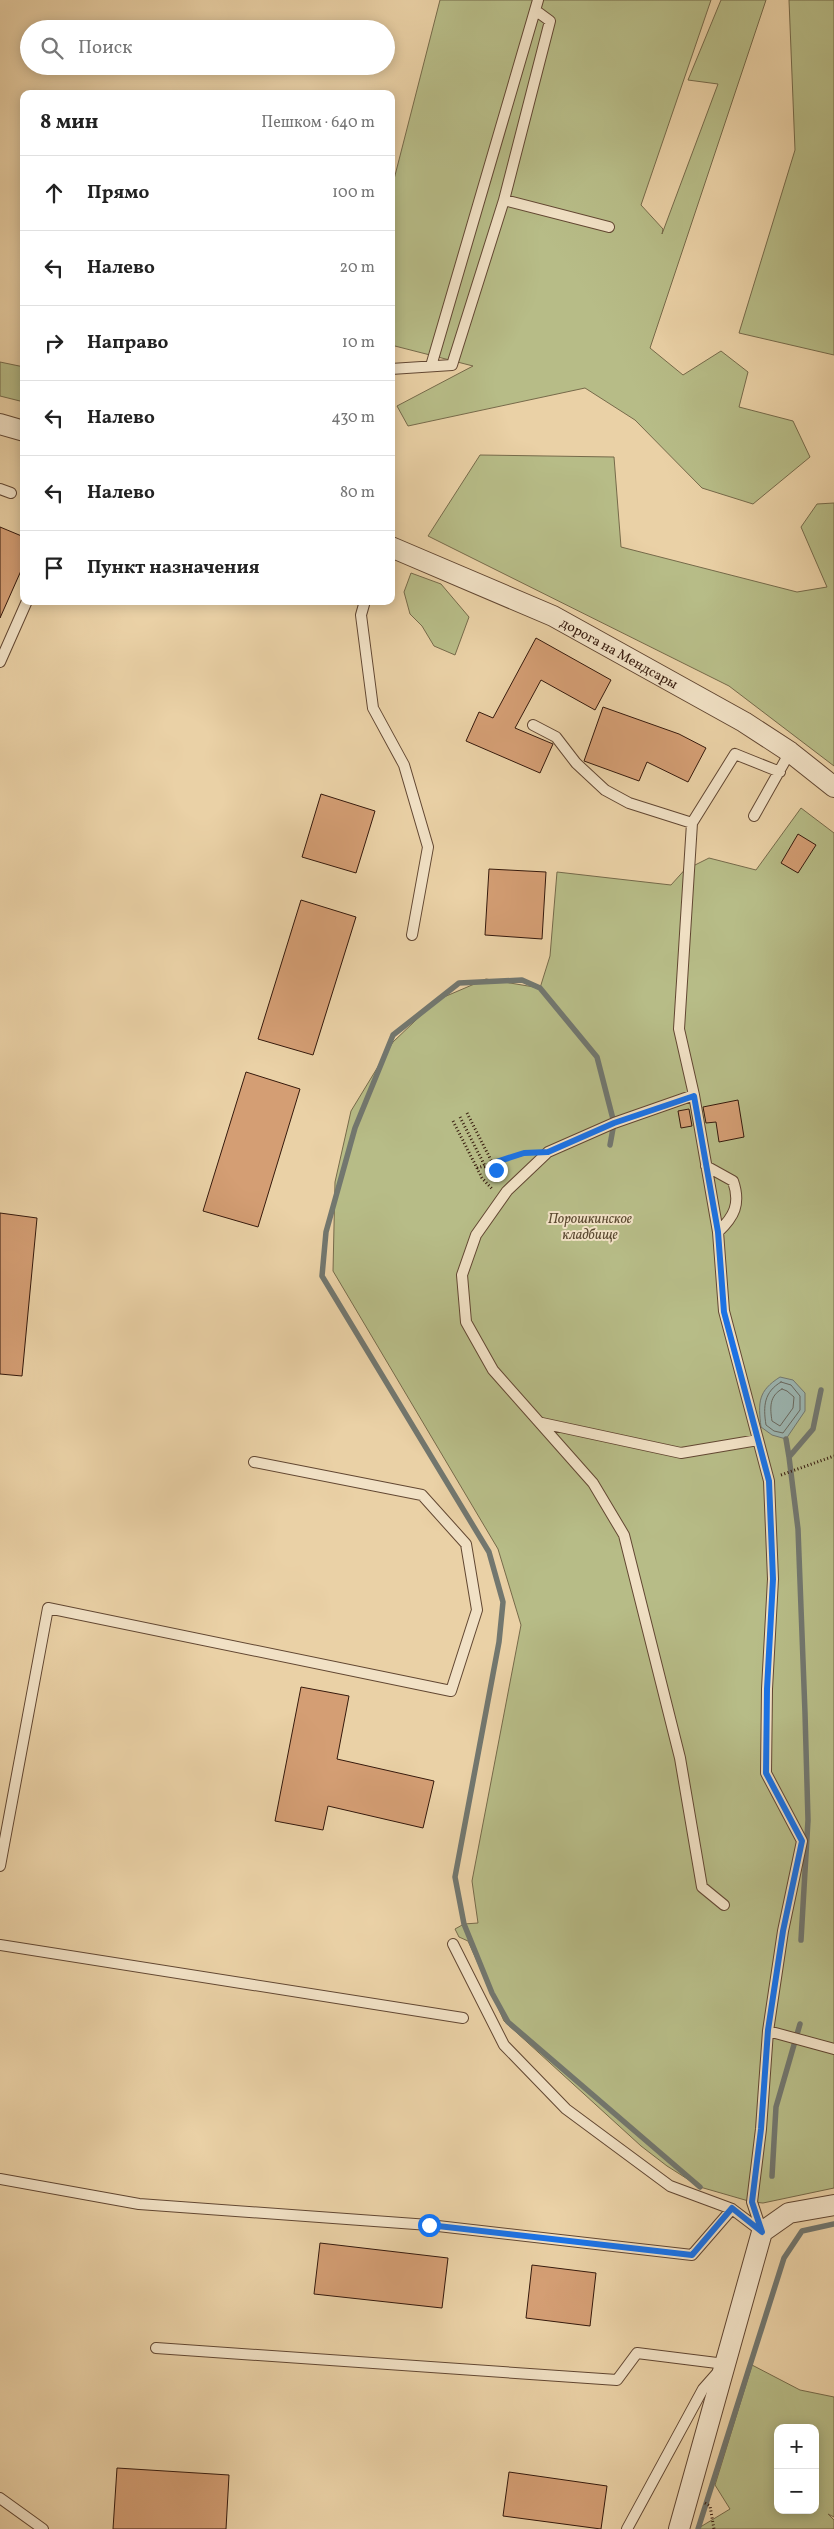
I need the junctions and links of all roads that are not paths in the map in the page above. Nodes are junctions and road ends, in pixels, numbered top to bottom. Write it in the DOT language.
graph roads {
  1 [pos="536,5"];
  2 [pos="504,200"];
  3 [pos="609,227"];
  4 [pos="431,366"];
  5 [pos="395,369"];
  6 [pos="0,424"];
  7 [pos="20,429"];
  8 [pos="0,489"];
  9 [pos="11,493"];
  10 [pos="395,550"];
  11 [pos="25,605"];
  12 [pos="364,605"];
  13 [pos="0,662"];
  14 [pos="533,725"];
  15 [pos="790,752"];
  16 [pos="780,772"];
  17 [pos="834,786"];
  18 [pos="754,816"];
  19 [pos="692,823"];
  20 [pos="412,935"];
  21 [pos="694,1096"];
  22 [pos="706,1166"];
  23 [pos="718,1232"];
  24 [pos="542,1423"];
  25 [pos="758,1440"];
  26 [pos="254,1462"];
  27 [pos="2,1835"];
  28 [pos="0,1866"];
  29 [pos="724,1905"];
  30 [pos="453,1944"];
  31 [pos="0,1945"];
  32 [pos="463,2018"];
  33 [pos="768,2030"];
  34 [pos="834,2049"];
  35 [pos="0,2179"];
  36 [pos="834,2206"];
  37 [pos="732,2208"];
  38 [pos="762,2232"];
  39 [pos="156,2348"];
  40 [pos="725,2364"];
  41 [pos="0,2498"];
  42 [pos="42,2529"];
  43 [pos="628,2529"];
  44 [pos="679,2529"];
  1 -- 2 [label="lane"];
  1 -- 4 [label="lane"];
  2 -- 3 [label="lane"];
  2 -- 4 [label="lane"];
  4 -- 5 [label="lane"];
  6 -- 7 [label="street"];
  8 -- 9 [label="lane"];
  10 -- 15 [label="street, дорога на Мендсары"];
  11 -- 13 [label="lane"];
  12 -- 20 [label="lane"];
  14 -- 19 [label="lane"];
  15 -- 16 [label="lane"];
  15 -- 17 [label="street, дорога на Мендсары"];
  16 -- 18 [label="lane"];
  16 -- 19 [label="lane"];
  19 -- 21 [label="lane"];
  21 -- 22 [label="lane"];
  21 -- 24 [label="lane"];
  22 -- 23 [label="lane"];
  22 -- 23 [label="lane"];
  23 -- 25 [label="lane"];
  24 -- 25 [label="lane"];
  24 -- 29 [label="lane"];
  25 -- 33 [label="lane"];
  26 -- 27 [label="lane"];
  27 -- 28 [label="lane"];
  30 -- 37 [label="lane"];
  31 -- 32 [label="lane"];
  33 -- 34 [label="lane"];
  33 -- 38 [label="lane"];
  35 -- 37 [label="lane"];
  36 -- 38 [label="street"];
  37 -- 38 [label="lane"];
  38 -- 40 [label="street"];
  39 -- 40 [label="lane"];
  40 -- 43 [label="lane"];
  40 -- 44 [label="street"];
  41 -- 42 [label="lane"];
}
